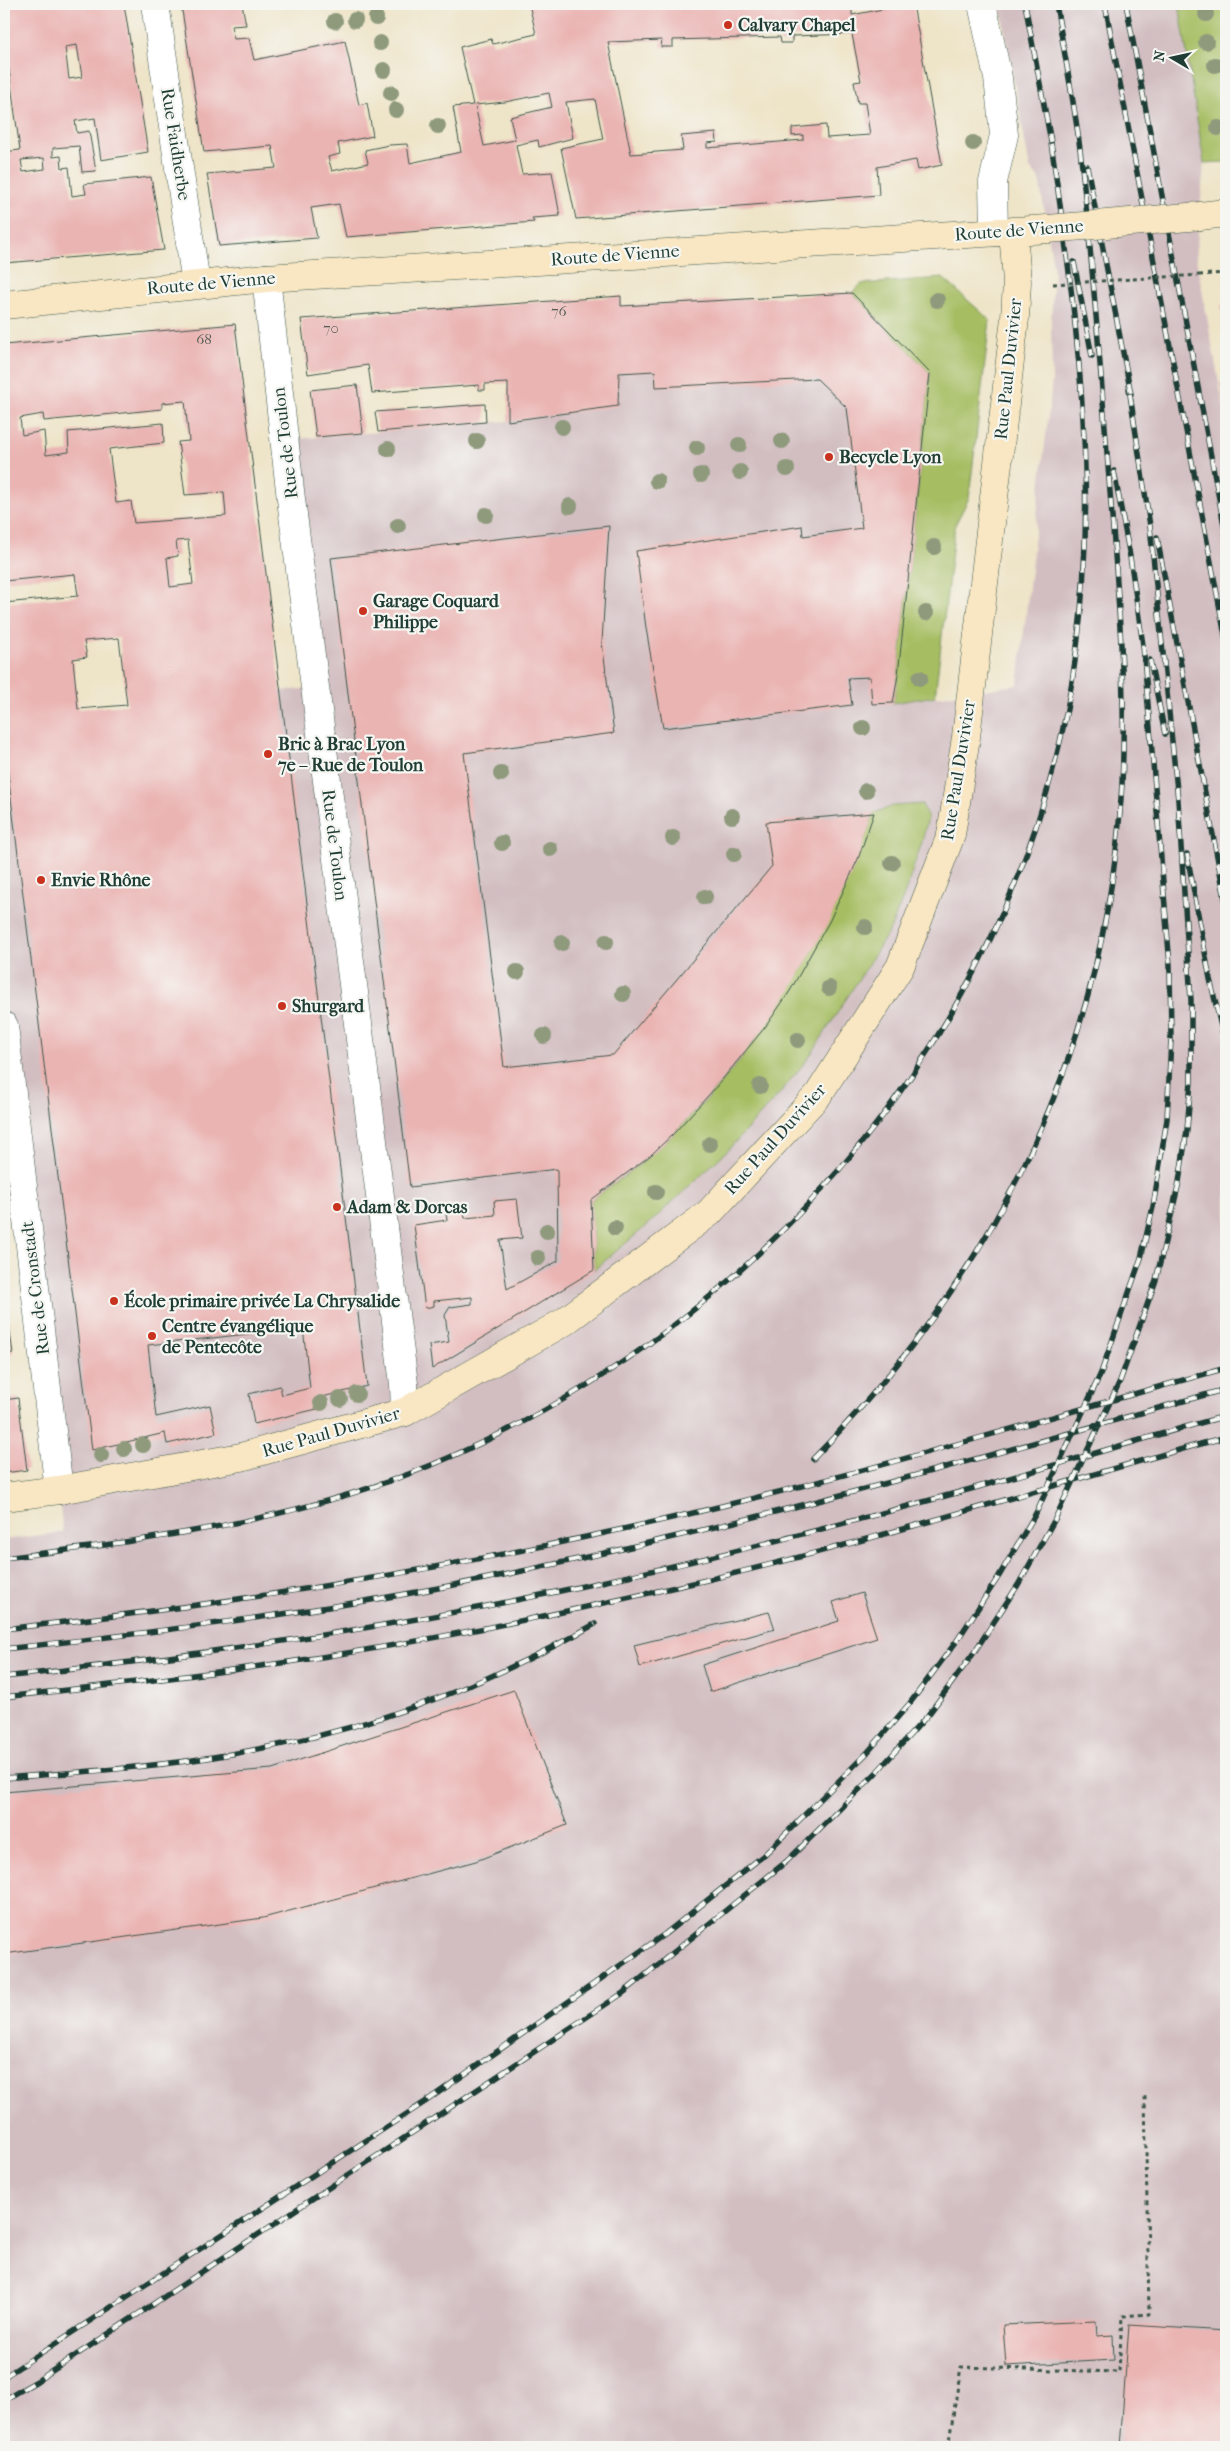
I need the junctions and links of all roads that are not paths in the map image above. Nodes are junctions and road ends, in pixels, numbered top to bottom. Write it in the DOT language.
graph roads {
  1 [pos="155,4"];
  2 [pos="982,4"];
  3 [pos="1226,214"];
  4 [pos="1003,231"];
  5 [pos="266,278"];
  6 [pos="196,284"];
  7 [pos="4,304"];
  8 [pos="4,1026"];
  9 [pos="405,1412"];
  10 [pos="59,1490"];
  11 [pos="4,1497"];
  1 -- 6 [label="street, Rue Faidherbe"];
  2 -- 4 [label="street"];
  3 -- 4 [label="main road, Route de Vienne, bridge"];
  4 -- 5 [label="main road, Route de Vienne"];
  4 -- 9 [label="main road, Rue Paul Duvivier"];
  5 -- 6 [label="main road, Route de Vienne"];
  5 -- 9 [label="street, Rue de Toulon"];
  6 -- 7 [label="main road, Route de Vienne"];
  8 -- 10 [label="street, Rue de Cronstadt"];
  9 -- 10 [label="main road, Rue Paul Duvivier"];
  10 -- 11 [label="main road, Rue Paul Duvivier"];
}
